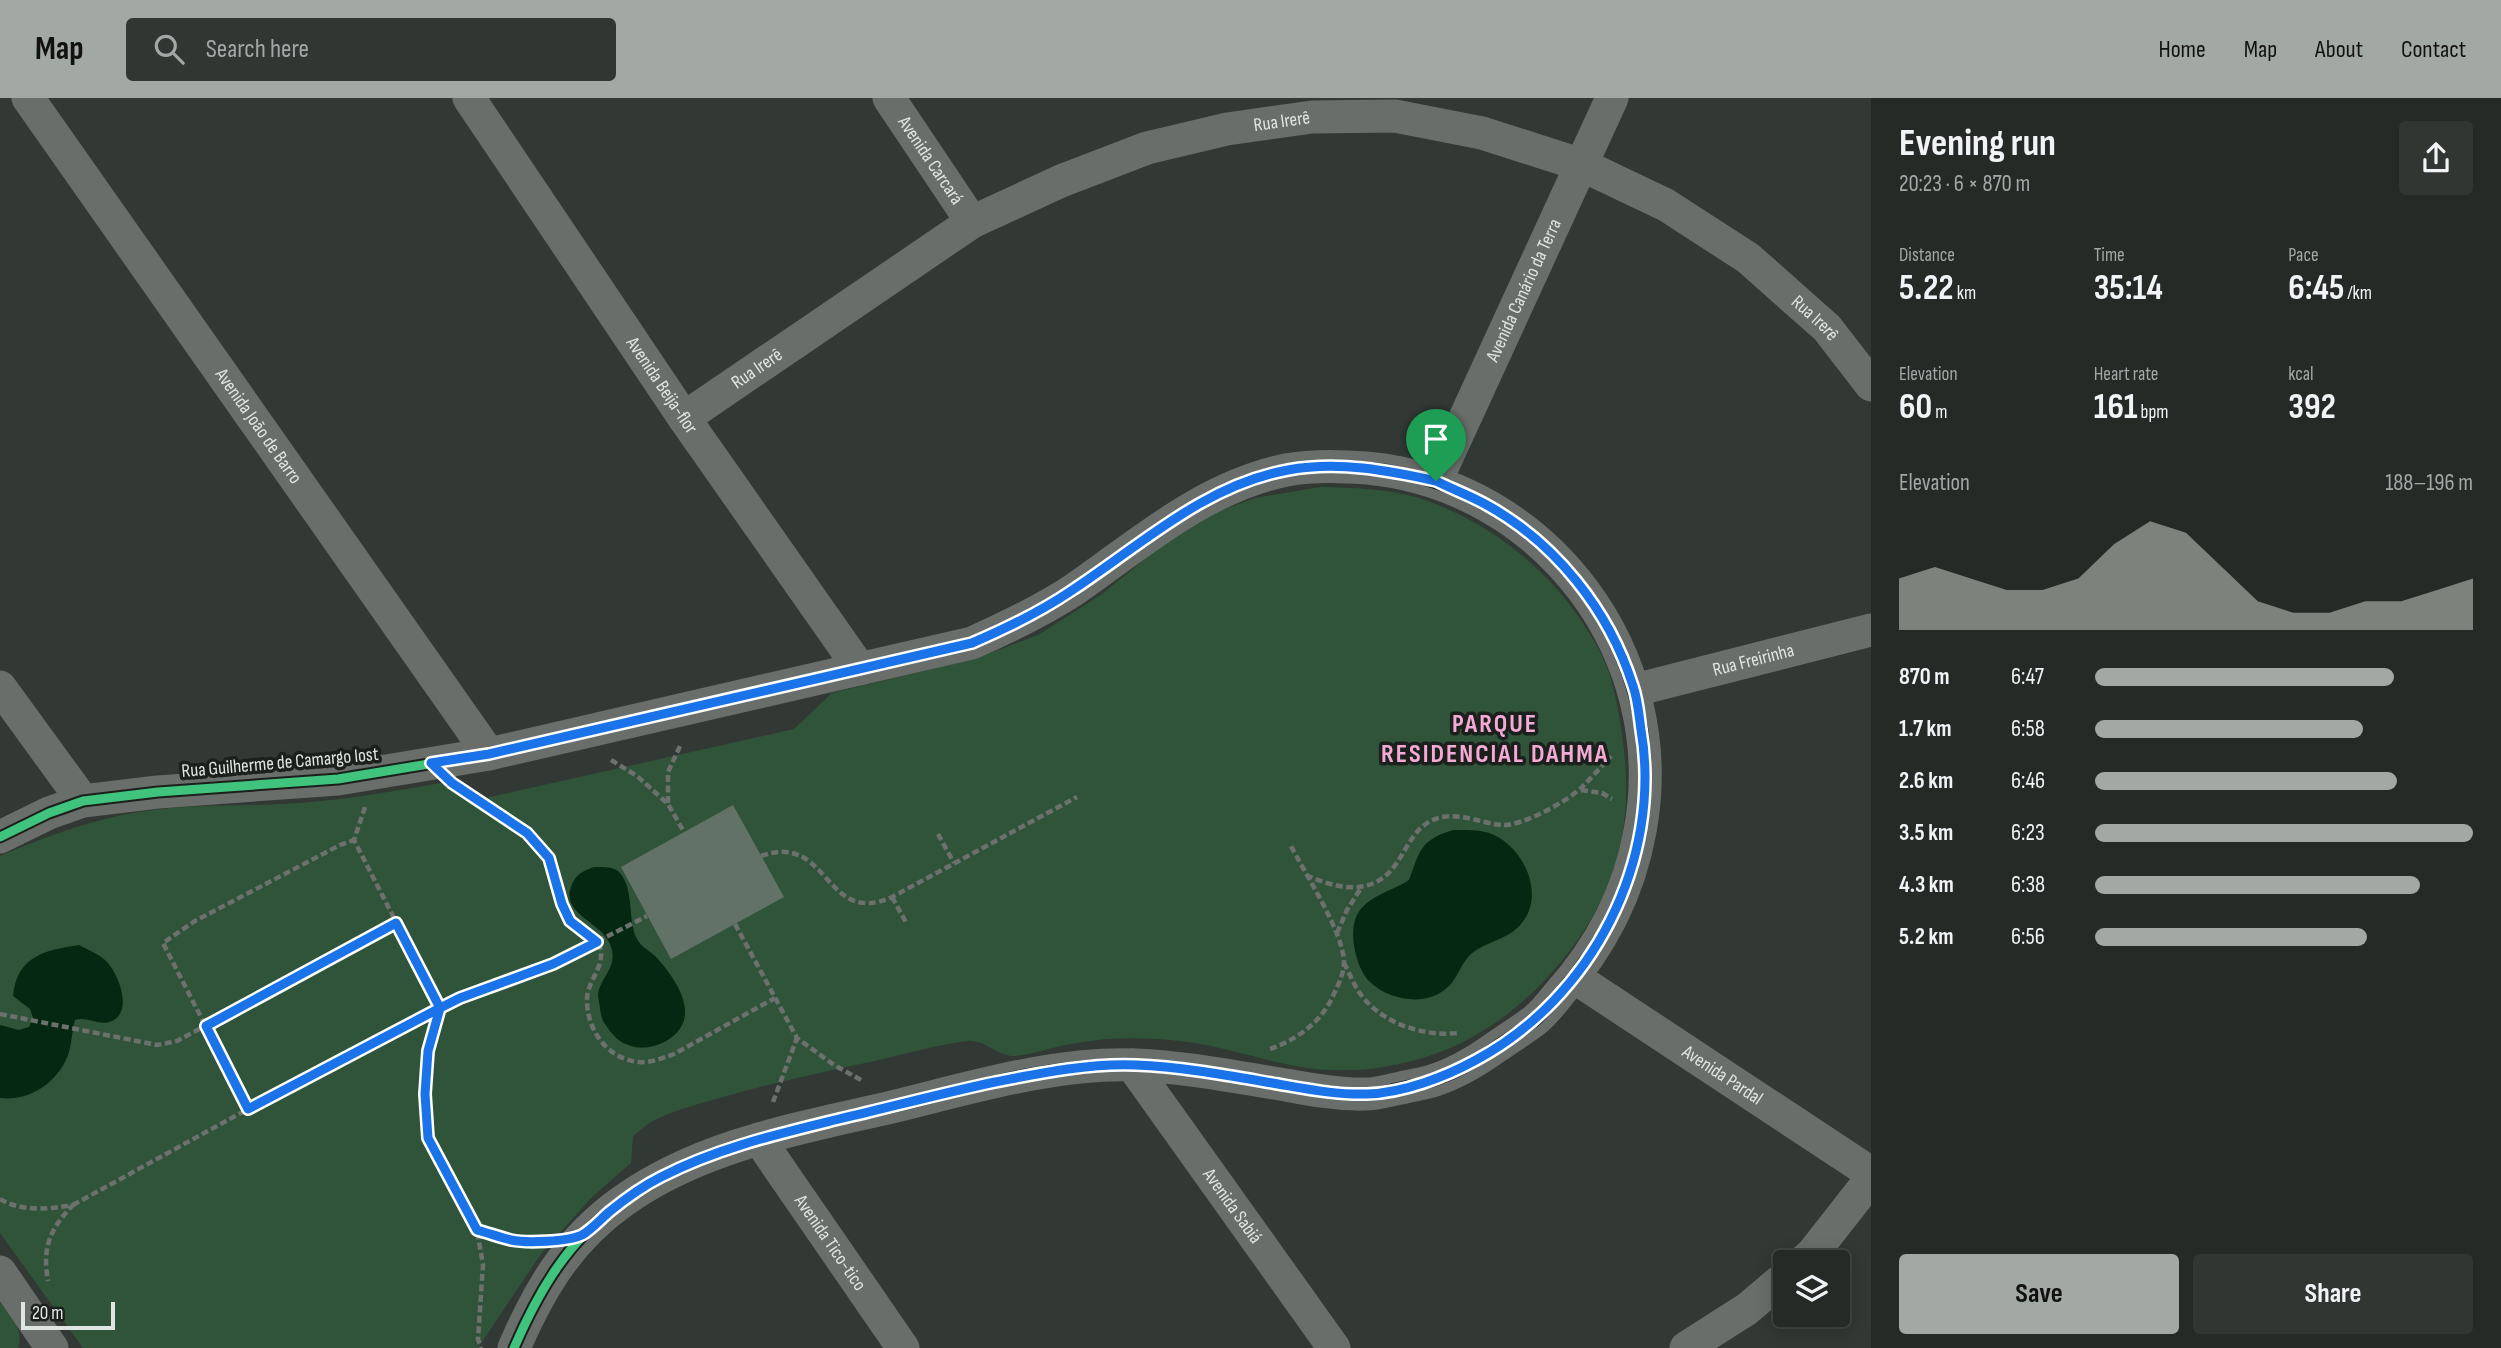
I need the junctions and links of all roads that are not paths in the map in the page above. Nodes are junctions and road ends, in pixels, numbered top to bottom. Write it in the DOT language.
graph roads {
  1 [pos="28,98"];
  2 [pos="469,98"];
  3 [pos="890,98"];
  4 [pos="1612,98"];
  5 [pos="1581,165"];
  6 [pos="972,222"];
  7 [pos="1871,384"];
  8 [pos="684,418"];
  9 [pos="1436,481"];
  10 [pos="1871,630"];
  11 [pos="860,669"];
  12 [pos="0,687"];
  13 [pos="1635,690"];
  14 [pos="489,754"];
  15 [pos="83,801"];
  16 [pos="0,837"];
  17 [pos="1574,977"];
  18 [pos="1132,1065"];
  19 [pos="759,1139"];
  20 [pos="1871,1173"];
  21 [pos="1871,1180"];
  22 [pos="1815,1250"];
  23 [pos="0,1272"];
  24 [pos="1773,1287"];
  25 [pos="47,1346"];
  26 [pos="514,1348"];
  27 [pos="903,1348"];
  28 [pos="1334,1348"];
  29 [pos="1686,1348"];
  1 -- 14 [label="street, Avenida João de Barro"];
  2 -- 8 [label="street, Avenida Beija-flor"];
  3 -- 6 [label="street, Avenida Carcará"];
  4 -- 5 [label="street, Avenida Canário da Terra"];
  5 -- 6 [label="street, Rua Irerê"];
  5 -- 7 [label="street, Rua Irerê"];
  5 -- 9 [label="street, Avenida Canário da Terra"];
  6 -- 8 [label="street, Rua Irerê"];
  8 -- 11 [label="street, Avenida Beija-flor"];
  9 -- 11 [label="street, Rua Guilherme de Camargo Iost"];
  9 -- 13 [label="street, Rua Guilherme de Camargo Iost"];
  10 -- 13 [label="street, Rua Freirinha"];
  11 -- 14 [label="street, Rua Guilherme de Camargo Iost"];
  12 -- 15 [label="street"];
  13 -- 17 [label="street, Rua Guilherme de Camargo Iost"];
  14 -- 15 [label="street, Rua Guilherme de Camargo Iost"];
  15 -- 16 [label="street, Rua Guilherme de Camargo Iost"];
  17 -- 18 [label="street, Rua Guilherme de Camargo Iost"];
  17 -- 20 [label="street, Avenida Pardal"];
  18 -- 19 [label="street, Rua Guilherme de Camargo Iost"];
  18 -- 28 [label="street, Avenida Sabiá"];
  19 -- 26 [label="street, Rua Guilherme de Camargo Iost"];
  19 -- 27 [label="street, Avenida Tico-tico"];
  21 -- 22 [label="street"];
  23 -- 25 [label="street"];
  24 -- 29 [label="street"];
}
